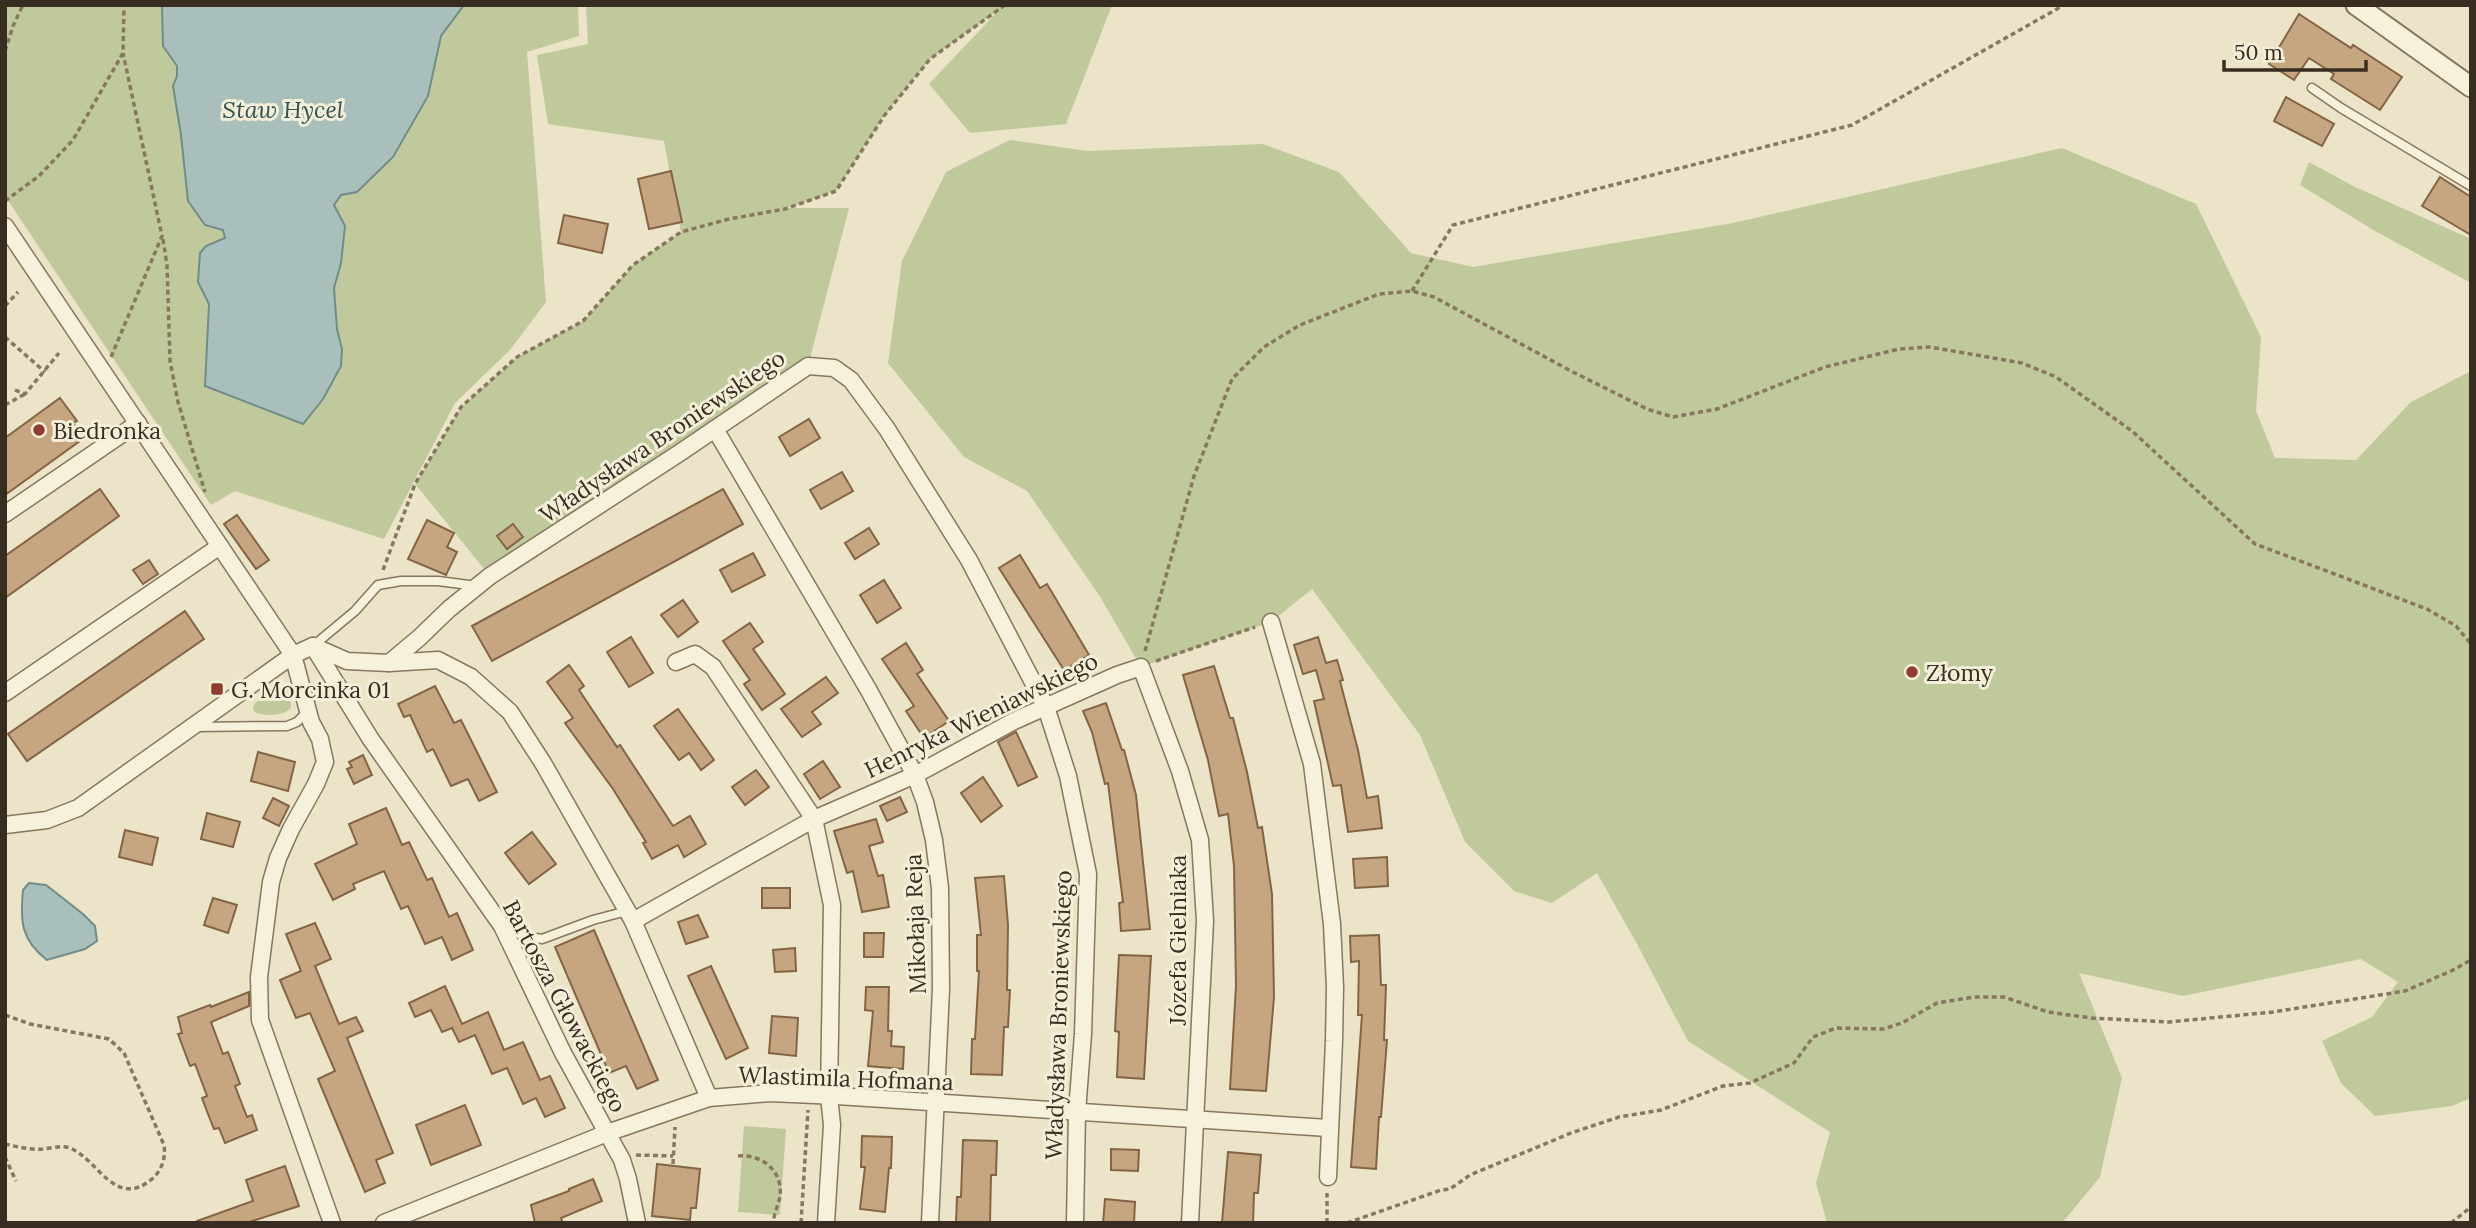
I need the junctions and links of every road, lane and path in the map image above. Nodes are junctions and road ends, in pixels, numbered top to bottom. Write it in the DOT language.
graph roads {
  1 [pos="23,5"];
  2 [pos="124,5"];
  3 [pos="1005,5"];
  4 [pos="2064,5"];
  5 [pos="2356,5"];
  6 [pos="5,51"];
  7 [pos="123,53"];
  8 [pos="2471,87"];
  9 [pos="2312,88"];
  10 [pos="2471,186"];
  11 [pos="5,201"];
  12 [pos="5,226"];
  13 [pos="162,236"];
  14 [pos="1412,291"];
  15 [pos="18,292"];
  16 [pos="5,306"];
  17 [pos="5,337"];
  18 [pos="59,354"];
  19 [pos="109,358"];
  20 [pos="45,372"];
  21 [pos="15,390"];
  22 [pos="25,394"];
  23 [pos="5,405"];
  24 [pos="138,423"];
  25 [pos="715,429"];
  26 [pos="206,498"];
  27 [pos="5,514"];
  28 [pos="220,546"];
  29 [pos="378,585"];
  30 [pos="477,586"];
  31 [pos="1271,622"];
  32 [pos="2471,644"];
  33 [pos="313,646"];
  34 [pos="293,655"];
  35 [pos="676,662"];
  36 [pos="388,663"];
  37 [pos="1141,667"];
  38 [pos="5,694"];
  39 [pos="1046,707"];
  40 [pos="309,710"];
  41 [pos="192,727"];
  42 [pos="915,775"];
  43 [pos="814,819"];
  44 [pos="5,825"];
  45 [pos="630,916"];
  46 [pos="502,926"];
  47 [pos="2471,960"];
  48 [pos="5,1015"];
  49 [pos="805,1095"];
  50 [pos="829,1096"];
  51 [pos="709,1098"];
  52 [pos="936,1102"];
  53 [pos="1077,1112"];
  54 [pos="1194,1118"];
  55 [pos="674,1121"];
  56 [pos="1328,1128"];
  57 [pos="610,1140"];
  58 [pos="5,1144"];
  59 [pos="673,1156"];
  60 [pos="738,1156"];
  61 [pos="5,1157"];
  62 [pos="673,1164"];
  63 [pos="1328,1177"];
  64 [pos="16,1181"];
  65 [pos="2471,1207"];
  66 [pos="332,1223"];
  67 [pos="384,1223"];
  68 [pos="637,1223"];
  69 [pos="774,1223"];
  70 [pos="801,1223"];
  71 [pos="826,1223"];
  72 [pos="930,1223"];
  73 [pos="1075,1223"];
  74 [pos="1190,1223"];
  75 [pos="1327,1223"];
  76 [pos="1347,1223"];
  77 [pos="2451,1223"];
  1 -- 6 [label="path"];
  2 -- 7 [label="path"];
  3 -- 29 [label="path"];
  4 -- 14 [label="path"];
  5 -- 8 [label="street"];
  7 -- 11 [label="path"];
  7 -- 13 [label="path"];
  9 -- 10 [label="lane"];
  12 -- 24 [label="street"];
  13 -- 19 [label="path"];
  13 -- 26 [label="path"];
  14 -- 32 [label="path"];
  14 -- 37 [label="path"];
  15 -- 16 [label="path"];
  17 -- 20 [label="path"];
  18 -- 20 [label="path"];
  20 -- 22 [label="path"];
  21 -- 22 [label="path"];
  22 -- 23 [label="path"];
  24 -- 27 [label="street"];
  24 -- 28 [label="street"];
  25 -- 30 [label="street, Władysława Broniewskiego"];
  25 -- 39 [label="street, Władysława Broniewskiego"];
  25 -- 42 [label="street, Mikołaja Reja"];
  28 -- 34 [label="street"];
  28 -- 38 [label="street"];
  29 -- 30 [label="lane"];
  29 -- 33 [label="lane"];
  30 -- 36 [label="street, Władysława Broniewskiego"];
  31 -- 37 [label="path"];
  31 -- 56 [label="street"];
  33 -- 34 [label="street"];
  33 -- 36 [label="street"];
  33 -- 46 [label="street, Bartosza Głowackiego"];
  34 -- 40 [label="street"];
  34 -- 41 [label="street"];
  35 -- 43 [label="street"];
  36 -- 45 [label="street"];
  37 -- 39 [label="street, Henryka Wieniawskiego"];
  37 -- 54 [label="street, Józefa Gielniaka"];
  39 -- 42 [label="street, Henryka Wieniawskiego"];
  39 -- 53 [label="street, Władysława Broniewskiego"];
  40 -- 41 [label="lane"];
  40 -- 66 [label="street"];
  41 -- 44 [label="street"];
  42 -- 43 [label="street, Henryka Wieniawskiego"];
  42 -- 52 [label="street, Mikołaja Reja"];
  43 -- 45 [label="street, Henryka Wieniawskiego"];
  43 -- 50 [label="street"];
  45 -- 46 [label="lane"];
  45 -- 51 [label="street"];
  46 -- 57 [label="street, Bartosza Głowackiego"];
  47 -- 76 [label="path"];
  48 -- 58 [label="path"];
  49 -- 50 [label="street, Wlastimila Hofmana"];
  49 -- 51 [label="street, Wlastimila Hofmana"];
  49 -- 70 [label="path"];
  50 -- 52 [label="street, Wlastimila Hofmana"];
  50 -- 71 [label="street"];
  51 -- 57 [label="street, Wlastimila Hofmana"];
  52 -- 53 [label="street, Wlastimila Hofmana"];
  52 -- 72 [label="street, Mikołaja Reja"];
  53 -- 54 [label="street, Wlastimila Hofmana"];
  53 -- 73 [label="street, Władysława Broniewskiego"];
  54 -- 56 [label="street, Wlastimila Hofmana"];
  54 -- 74 [label="street, Józefa Gielniaka"];
  55 -- 59 [label="path"];
  56 -- 63 [label="street"];
  57 -- 59 [label="path"];
  57 -- 67 [label="street, Wlastimila Hofmana"];
  57 -- 68 [label="street, Bartosza Głowackiego"];
  59 -- 62 [label="path"];
  60 -- 69 [label="path"];
  61 -- 64 [label="path"];
  63 -- 75 [label="path"];
  65 -- 77 [label="path"];
}
